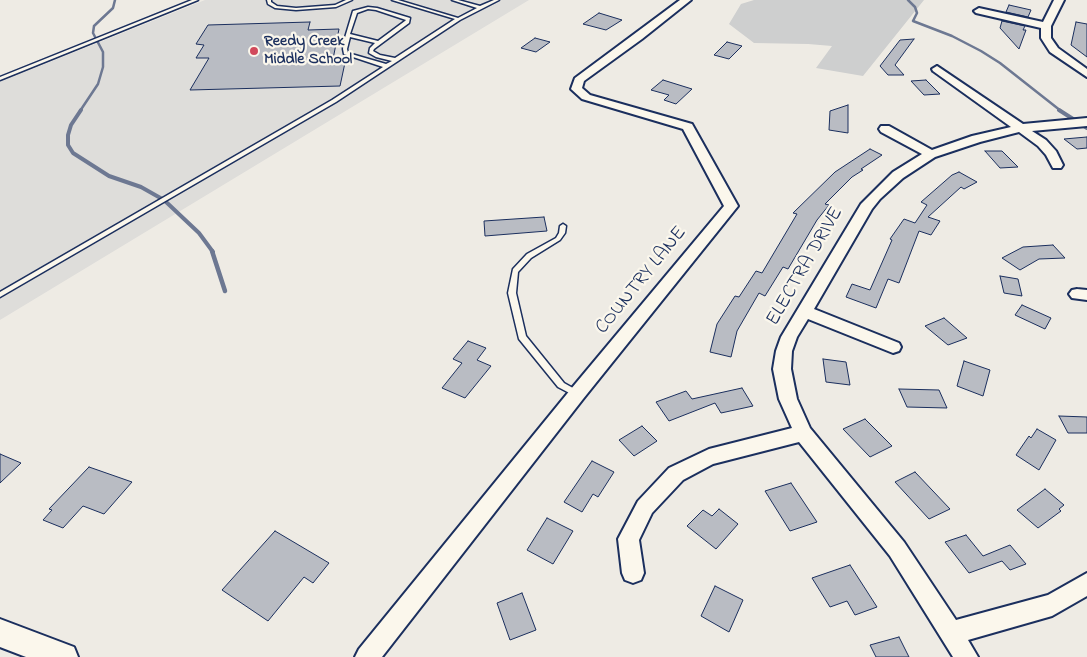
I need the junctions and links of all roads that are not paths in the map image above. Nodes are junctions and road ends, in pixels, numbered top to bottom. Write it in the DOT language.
graph roads {
  1 [pos="196,0"];
  2 [pos="269,0"];
  3 [pos="350,0"];
  4 [pos="394,0"];
  5 [pos="454,0"];
  6 [pos="497,0"];
  7 [pos="686,0"];
  8 [pos="1059,0"];
  9 [pos="481,8"];
  10 [pos="979,11"];
  11 [pos="458,19"];
  12 [pos="1046,26"];
  13 [pos="348,35"];
  14 [pos="379,43"];
  15 [pos="396,60"];
  16 [pos="386,66"];
  17 [pos="937,69"];
  18 [pos="1087,74"];
  19 [pos="0,79"];
  20 [pos="1087,122"];
  21 [pos="1021,128"];
  22 [pos="885,129"];
  23 [pos="931,154"];
  24 [pos="1057,165"];
  25 [pos="563,226"];
  26 [pos="0,296"];
  27 [pos="804,312"];
  28 [pos="893,347"];
  29 [pos="576,394"];
  30 [pos="803,433"];
  31 [pos="633,573"];
  32 [pos="1087,584"];
  33 [pos="0,633"];
  34 [pos="951,633"];
  35 [pos="64,657"];
  36 [pos="367,657"];
  37 [pos="966,657"];
  1 -- 19 [label="lane"];
  2 -- 3 [label="lane"];
  4 -- 11 [label="lane"];
  5 -- 9 [label="lane"];
  6 -- 9 [label="lane"];
  7 -- 29 [label="street, COUNTRY LANE"];
  8 -- 12 [label="street"];
  9 -- 11 [label="lane"];
  10 -- 12 [label="street"];
  11 -- 15 [label="lane"];
  12 -- 18 [label="street"];
  13 -- 14 [label="lane"];
  13 -- 14 [label="lane"];
  13 -- 16 [label="lane"];
  14 -- 15 [label="lane"];
  15 -- 16 [label="lane"];
  16 -- 26 [label="lane"];
  17 -- 21 [label="street"];
  20 -- 21 [label="street, ELECTRA DRIVE"];
  21 -- 23 [label="street, ELECTRA DRIVE"];
  21 -- 24 [label="street"];
  22 -- 23 [label="street"];
  23 -- 27 [label="street, ELECTRA DRIVE"];
  25 -- 29 [label="lane"];
  27 -- 28 [label="street"];
  27 -- 30 [label="street, ELECTRA DRIVE"];
  29 -- 36 [label="street, COUNTRY LANE"];
  30 -- 31 [label="street"];
  30 -- 34 [label="street, ELECTRA DRIVE"];
  32 -- 34 [label="street"];
  33 -- 35 [label="street"];
  34 -- 37 [label="street, ELECTRA DRIVE"];
}
